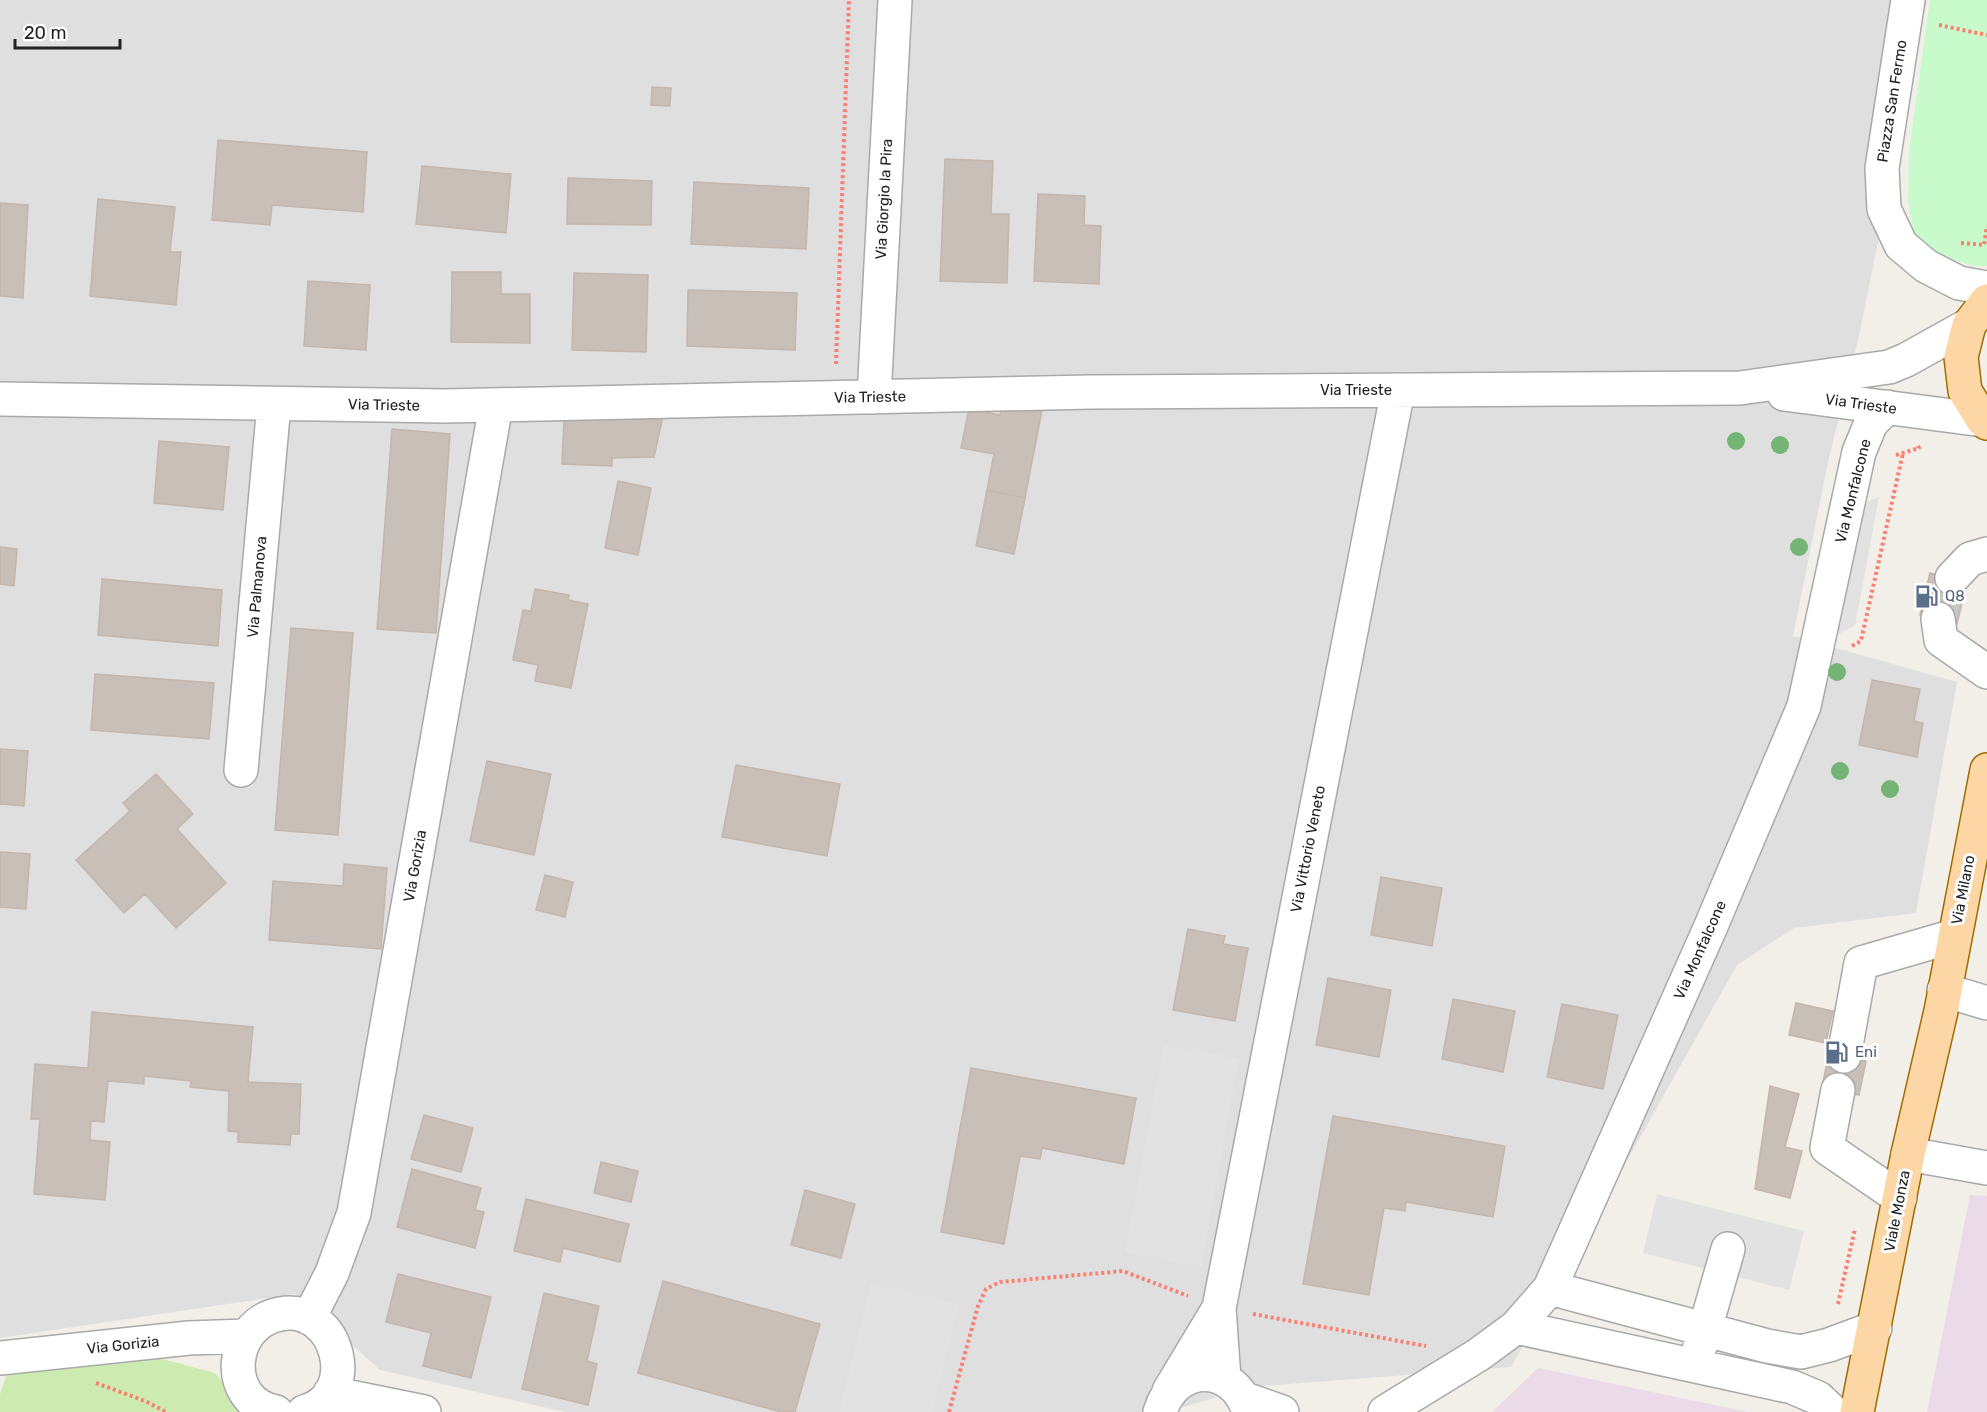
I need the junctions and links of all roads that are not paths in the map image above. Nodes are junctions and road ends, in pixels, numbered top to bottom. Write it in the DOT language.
graph roads {
  1 [pos="895,0"];
  2 [pos="1907,9"];
  3 [pos="1987,288"];
  4 [pos="1978,313"];
  5 [pos="1740,388"];
  6 [pos="1398,390"];
  7 [pos="874,397"];
  8 [pos="0,399"];
  9 [pos="274,404"];
  10 [pos="496,405"];
  11 [pos="1887,407"];
  12 [pos="1985,422"];
  13 [pos="1987,554"];
  14 [pos="1952,578"];
  15 [pos="1938,620"];
  16 [pos="1987,672"];
  17 [pos="241,770"];
  18 [pos="1987,770"];
  19 [pos="1954,936"];
  20 [pos="1942,1001"];
  21 [pos="1987,1003"];
  22 [pos="1844,1056"];
  23 [pos="1838,1090"];
  24 [pos="1908,1154"];
  25 [pos="1987,1168"];
  26 [pos="1900,1198"];
  27 [pos="1728,1249"];
  28 [pos="1551,1288"];
  29 [pos="1219,1308"];
  30 [pos="309,1318"];
  31 [pos="1516,1328"];
  32 [pos="1875,1328"];
  33 [pos="1705,1329"];
  34 [pos="246,1336"];
  35 [pos="0,1358"];
  36 [pos="1695,1366"];
  37 [pos="330,1393"];
  38 [pos="1239,1396"];
  39 [pos="1161,1407"];
  40 [pos="276,1412"];
  41 [pos="304,1412"];
  42 [pos="424,1412"];
  43 [pos="1282,1412"];
  44 [pos="1385,1412"];
  45 [pos="1833,1412"];
  46 [pos="1857,1412"];
  1 -- 7 [label="street, Via Giorgio la Pira"];
  2 -- 3 [label="street, Piazza San Fermo"];
  4 -- 5 [label="street, Via Trieste"];
  4 -- 12 [label="main road"];
  5 -- 6 [label="street, Via Trieste"];
  5 -- 11 [label="street, Via Trieste"];
  6 -- 7 [label="street, Via Trieste"];
  6 -- 29 [label="street, Via Vittorio Veneto"];
  7 -- 10 [label="street, Via Trieste"];
  8 -- 9 [label="street, Via Trieste"];
  9 -- 10 [label="street, Via Trieste"];
  9 -- 17 [label="street, Via Palmanova"];
  10 -- 30 [label="street, Via Gorizia"];
  11 -- 12 [label="street, Via Trieste"];
  11 -- 28 [label="street, Via Monfalcone"];
  13 -- 14 [label="street"];
  15 -- 16 [label="street"];
  18 -- 19 [label="main road, Via Milano"];
  19 -- 20 [label="main road, Via Milano"];
  19 -- 22 [label="street"];
  20 -- 21 [label="street"];
  20 -- 24 [label="main road, Viale Monza"];
  23 -- 26 [label="street"];
  24 -- 25 [label="street"];
  24 -- 26 [label="main road, Viale Monza"];
  26 -- 32 [label="main road, Viale Monza"];
  27 -- 33 [label="street"];
  28 -- 31 [label="street, Via Monfalcone"];
  28 -- 33 [label="street"];
  29 -- 38 [label="street, Via Vittorio Veneto"];
  29 -- 39 [label="street, Via Vittorio Veneto"];
  30 -- 34 [label="street"];
  30 -- 37 [label="street"];
  31 -- 36 [label="street"];
  31 -- 44 [label="street, Via Monfalcone"];
  32 -- 33 [label="street"];
  32 -- 46 [label="main road, Viale Monza"];
  33 -- 36 [label="street"];
  34 -- 35 [label="street, Via Gorizia"];
  34 -- 40 [label="street"];
  36 -- 45 [label="street"];
  37 -- 41 [label="street"];
  37 -- 42 [label="street"];
  38 -- 39 [label="street"];
  38 -- 43 [label="street"];
}
